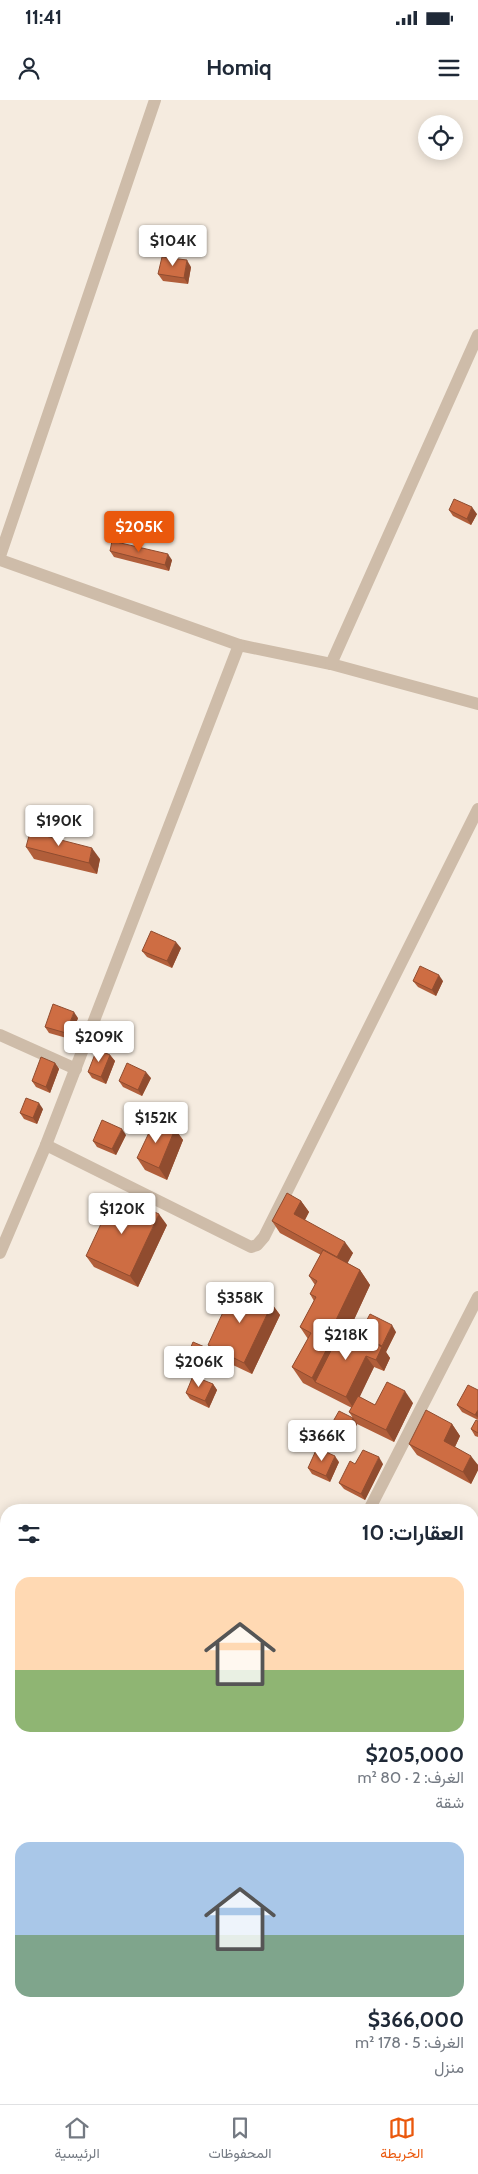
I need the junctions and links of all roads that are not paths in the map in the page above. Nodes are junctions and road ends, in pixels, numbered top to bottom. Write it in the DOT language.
graph roads {
  1 [pos="155,100"];
  2 [pos="478,335"];
  3 [pos="0,556"];
  4 [pos="0,560"];
  5 [pos="239,645"];
  6 [pos="331,664"];
  7 [pos="478,704"];
  8 [pos="478,809"];
  9 [pos="0,1035"];
  10 [pos="76,1068"];
  11 [pos="46,1145"];
  12 [pos="0,1253"];
  13 [pos="478,1297"];
  14 [pos="372,1504"];
  1 -- 3 [label="street"];
  2 -- 6 [label="street"];
  4 -- 5 [label="street"];
  5 -- 6 [label="street"];
  5 -- 10 [label="street"];
  6 -- 7 [label="street"];
  8 -- 11 [label="street"];
  9 -- 10 [label="street"];
  10 -- 11 [label="street"];
  11 -- 12 [label="street"];
  13 -- 14 [label="street"];
}
